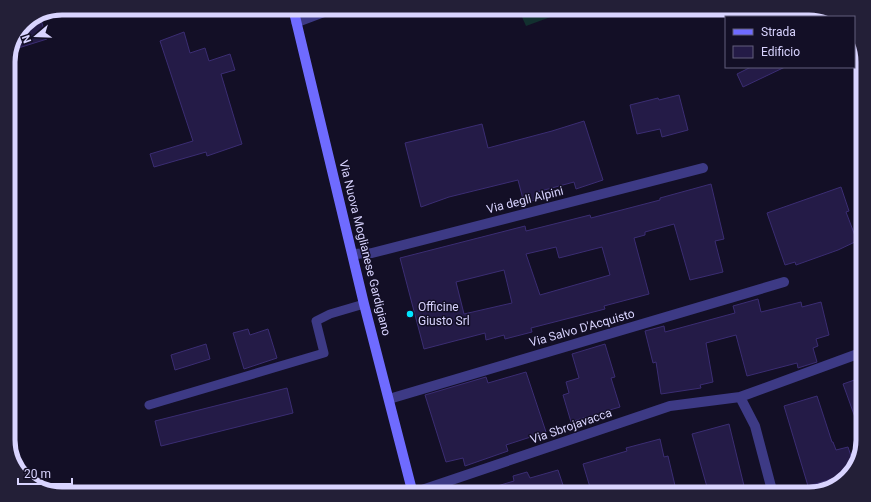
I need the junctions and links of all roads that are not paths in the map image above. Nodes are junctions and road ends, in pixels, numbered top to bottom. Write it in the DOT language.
graph roads {
  1 [pos="294,15"];
  2 [pos="317,15"];
  3 [pos="296,23"];
  4 [pos="703,168"];
  5 [pos="353,254"];
  6 [pos="784,282"];
  7 [pos="364,304"];
  8 [pos="856,355"];
  9 [pos="740,397"];
  10 [pos="389,400"];
  11 [pos="149,405"];
  12 [pos="411,487"];
  13 [pos="431,487"];
  14 [pos="771,487"];
  1 -- 3 [label="main road, Via Nuova Moglianese Gardigiano"];
  2 -- 3 [label="lane"];
  3 -- 5 [label="main road, Via Nuova Moglianese Gardigiano"];
  4 -- 5 [label="street, Via degli Alpini"];
  5 -- 7 [label="main road, Via Nuova Moglianese Gardigiano"];
  6 -- 10 [label="street, Via Salvo D'Acquisto"];
  7 -- 10 [label="main road, Via Nuova Moglianese Gardigiano"];
  7 -- 11 [label="lane"];
  8 -- 9 [label="street, Via Sbrojavacca"];
  9 -- 13 [label="street, Via Sbrojavacca"];
  9 -- 14 [label="street"];
  10 -- 12 [label="main road, Via Nuova Moglianese Gardigiano"];
}
